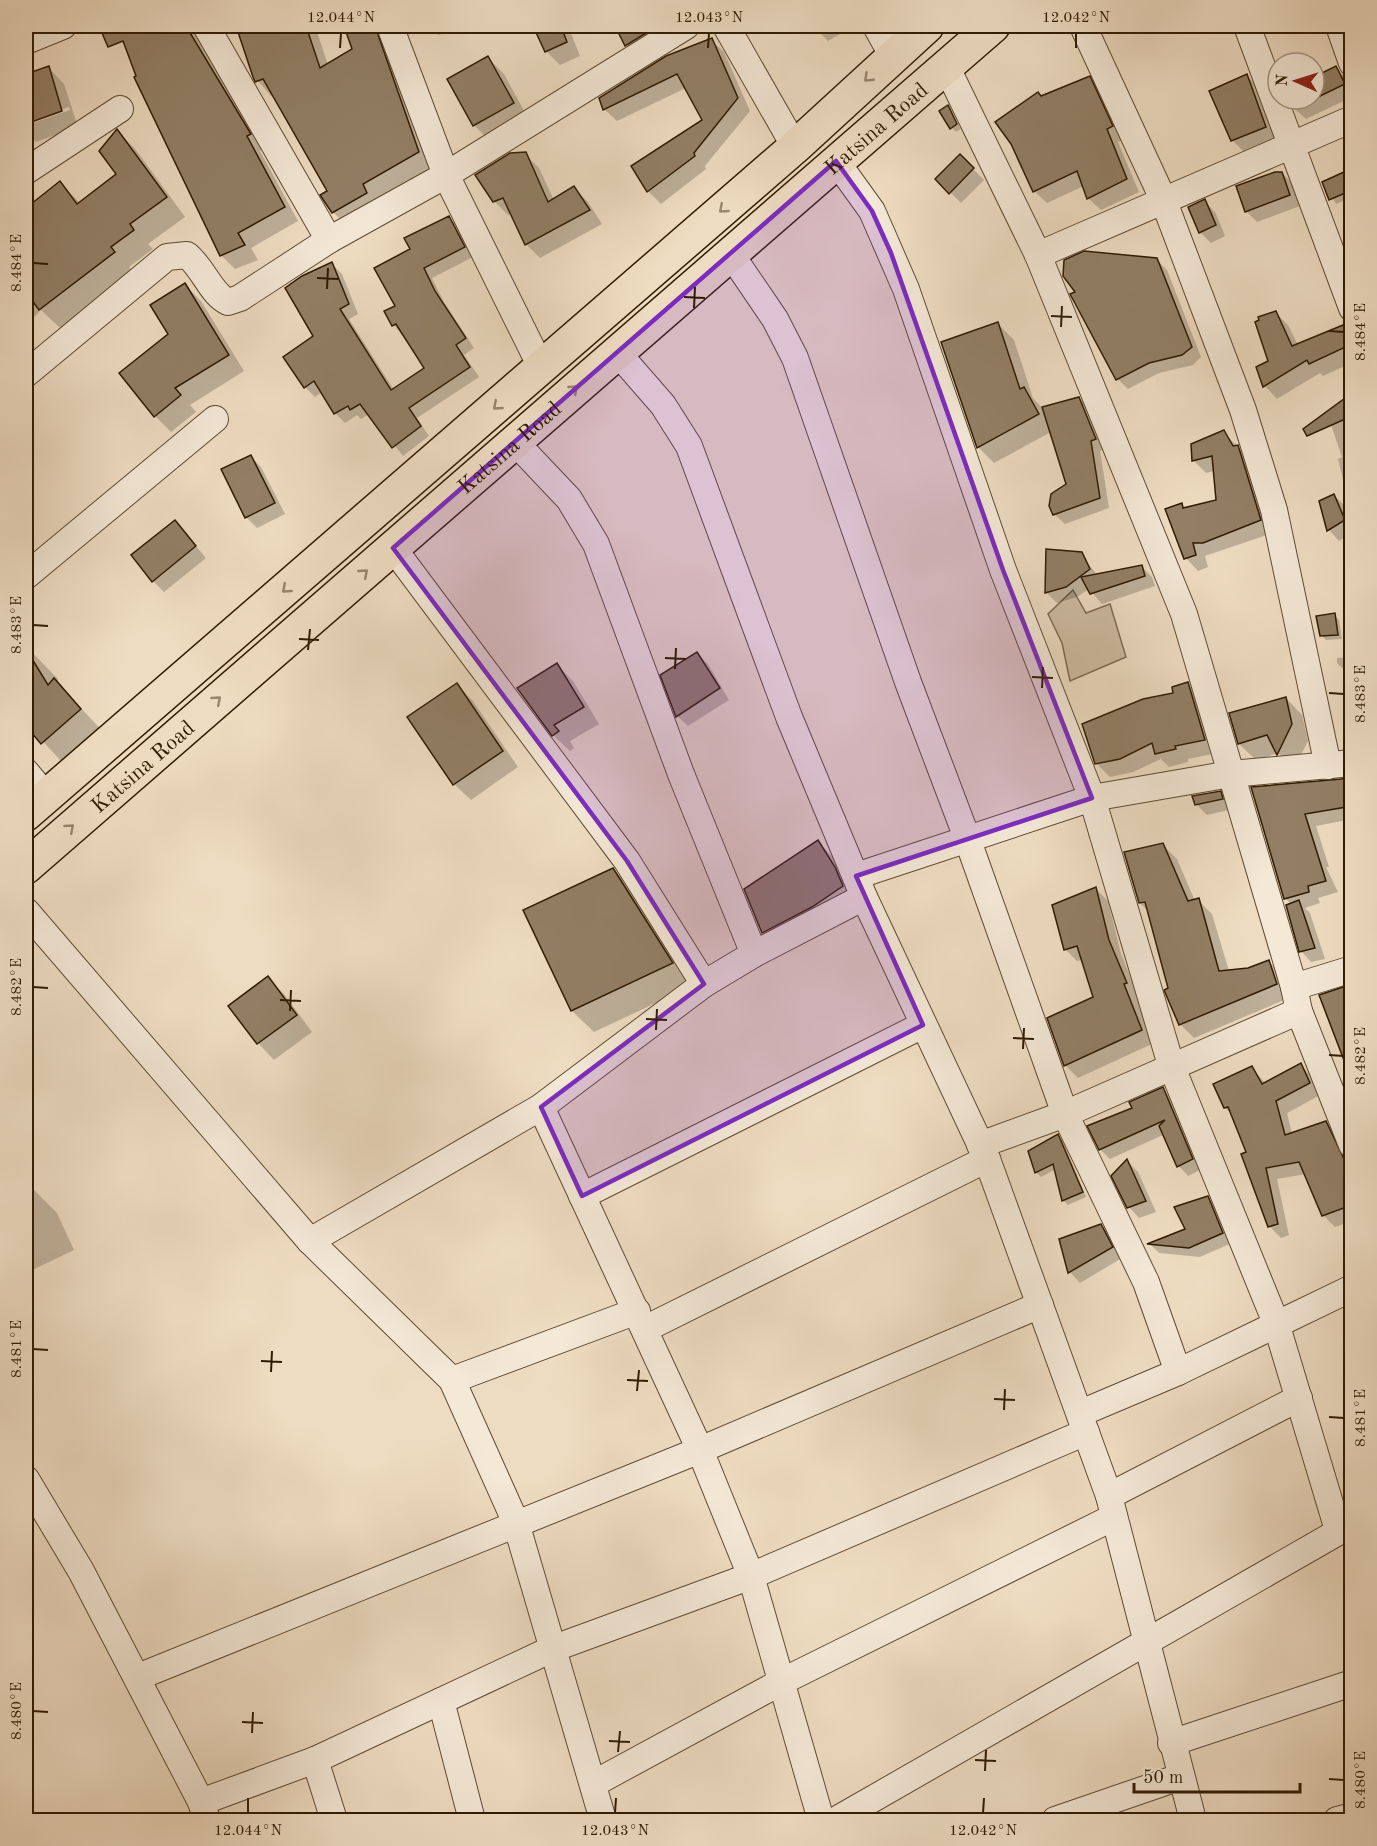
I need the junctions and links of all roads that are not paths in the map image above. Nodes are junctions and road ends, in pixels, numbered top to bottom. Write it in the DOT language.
graph roads {
  1 [pos="63,26"];
  2 [pos="206,26"];
  3 [pos="390,26"];
  4 [pos="686,26"];
  5 [pos="726,26"];
  6 [pos="876,26"];
  7 [pos="927,26"];
  8 [pos="993,26"];
  9 [pos="1083,26"];
  10 [pos="1247,26"];
  11 [pos="1339,26"];
  12 [pos="26,41"];
  13 [pos="892,55"];
  14 [pos="1352,63"];
  15 [pos="946,66"];
  16 [pos="120,109"];
  17 [pos="1352,119"];
  18 [pos="1291,145"];
  19 [pos="795,147"];
  20 [pos="836,161"];
  21 [pos="26,171"];
  22 [pos="446,175"];
  23 [pos="1162,199"];
  24 [pos="329,240"];
  25 [pos="730,253"];
  26 [pos="1038,255"];
  27 [pos="1352,308"];
  28 [pos="616,351"];
  29 [pos="541,367"];
  30 [pos="26,374"];
  31 [pos="215,419"];
  32 [pos="514,441"];
  33 [pos="393,548"];
  34 [pos="26,576"];
  35 [pos="1340,765"];
  36 [pos="1231,774"];
  37 [pos="32,794"];
  38 [pos="1092,798"];
  39 [pos="967,838"];
  40 [pos="26,867"];
  41 [pos="860,887"];
  42 [pos="26,912"];
  43 [pos="754,954"];
  44 [pos="1352,969"];
  45 [pos="704,984"];
  46 [pos="1297,999"];
  47 [pos="923,1024"];
  48 [pos="1171,1065"];
  49 [pos="541,1107"];
  50 [pos="1065,1114"];
  51 [pos="1352,1145"];
  52 [pos="984,1152"];
  53 [pos="582,1196"];
  54 [pos="310,1241"];
  55 [pos="1352,1288"];
  56 [pos="1040,1305"];
  57 [pos="641,1320"];
  58 [pos="1276,1323"];
  59 [pos="1178,1372"];
  60 [pos="452,1380"];
  61 [pos="1299,1398"];
  62 [pos="1083,1423"];
  63 [pos="700,1450"];
  64 [pos="26,1479"];
  65 [pos="1112,1507"];
  66 [pos="516,1523"];
  67 [pos="1345,1527"];
  68 [pos="751,1576"];
  69 [pos="1146,1642"];
  70 [pos="552,1649"];
  71 [pos="138,1677"];
  72 [pos="781,1682"];
  73 [pos="1352,1683"];
  74 [pos="441,1701"];
  75 [pos="1171,1743"];
  76 [pos="315,1760"];
  77 [pos="1180,1776"];
  78 [pos="593,1785"];
  79 [pos="204,1811"];
  80 [pos="1352,1816"];
  81 [pos="334,1821"];
  82 [pos="472,1821"];
  83 [pos="603,1821"];
  84 [pos="821,1821"];
  85 [pos="836,1821"];
  86 [pos="1055,1821"];
  87 [pos="1192,1821"];
  88 [pos="1336,1821"];
  1 -- 12 [label="street"];
  2 -- 24 [label="street"];
  3 -- 22 [label="street"];
  4 -- 22 [label="street"];
  5 -- 19 [label="street"];
  6 -- 13 [label="street"];
  7 -- 13 [label="highway, Katsina Road"];
  8 -- 15 [label="highway, Katsina Road"];
  9 -- 23 [label="street"];
  10 -- 18 [label="street"];
  11 -- 14 [label="street"];
  13 -- 19 [label="highway, Katsina Road, one-way"];
  15 -- 20 [label="highway, Katsina Road"];
  15 -- 26 [label="street"];
  16 -- 21 [label="street"];
  17 -- 18 [label="street"];
  18 -- 23 [label="street"];
  18 -- 27 [label="street"];
  19 -- 29 [label="highway, Katsina Road, one-way"];
  20 -- 25 [label="highway, Katsina Road"];
  20 -- 38 [label="street"];
  22 -- 24 [label="street"];
  22 -- 29 [label="street"];
  23 -- 26 [label="street"];
  23 -- 35 [label="street"];
  24 -- 30 [label="street"];
  25 -- 28 [label="highway, Katsina Road"];
  25 -- 39 [label="street"];
  26 -- 36 [label="street"];
  32 -- 28 [label="highway, Katsina Road, one-way"];
  28 -- 41 [label="street"];
  29 -- 37 [label="highway, Katsina Road, one-way"];
  31 -- 34 [label="street"];
  32 -- 33 [label="highway, Katsina Road"];
  32 -- 43 [label="street"];
  40 -- 33 [label="highway, Katsina Road, one-way"];
  33 -- 45 [label="street"];
  35 -- 36 [label="street"];
  36 -- 38 [label="street"];
  36 -- 46 [label="street"];
  38 -- 39 [label="street"];
  38 -- 48 [label="street"];
  39 -- 41 [label="street"];
  39 -- 50 [label="street"];
  41 -- 43 [label="street"];
  41 -- 47 [label="street"];
  42 -- 54 [label="street"];
  43 -- 45 [label="street"];
  44 -- 46 [label="street"];
  45 -- 49 [label="street"];
  46 -- 48 [label="street"];
  46 -- 51 [label="street"];
  47 -- 52 [label="street"];
  47 -- 53 [label="street"];
  48 -- 50 [label="street"];
  48 -- 58 [label="street"];
  49 -- 53 [label="street"];
  49 -- 54 [label="street"];
  50 -- 52 [label="street"];
  50 -- 59 [label="street"];
  52 -- 56 [label="street"];
  52 -- 57 [label="street"];
  53 -- 57 [label="street"];
  54 -- 60 [label="street"];
  55 -- 58 [label="street"];
  56 -- 62 [label="street"];
  56 -- 63 [label="street"];
  57 -- 60 [label="street"];
  57 -- 63 [label="street"];
  58 -- 59 [label="street"];
  58 -- 61 [label="street"];
  59 -- 62 [label="street"];
  60 -- 66 [label="street"];
  61 -- 65 [label="street"];
  61 -- 67 [label="street"];
  62 -- 65 [label="street"];
  62 -- 68 [label="street"];
  63 -- 66 [label="street"];
  63 -- 68 [label="street"];
  64 -- 71 [label="street"];
  65 -- 69 [label="street"];
  65 -- 72 [label="street"];
  66 -- 70 [label="street"];
  66 -- 71 [label="street"];
  67 -- 69 [label="street"];
  68 -- 70 [label="street"];
  68 -- 72 [label="street"];
  69 -- 75 [label="street"];
  69 -- 85 [label="street"];
  70 -- 74 [label="street"];
  70 -- 78 [label="street"];
  71 -- 79 [label="street"];
  72 -- 78 [label="street"];
  72 -- 84 [label="street"];
  73 -- 75 [label="street"];
  74 -- 76 [label="street"];
  74 -- 82 [label="street"];
  75 -- 77 [label="street"];
  76 -- 79 [label="street"];
  76 -- 81 [label="street"];
  77 -- 86 [label="street"];
  77 -- 87 [label="street"];
  78 -- 83 [label="street"];
  80 -- 88 [label="street"];
}
